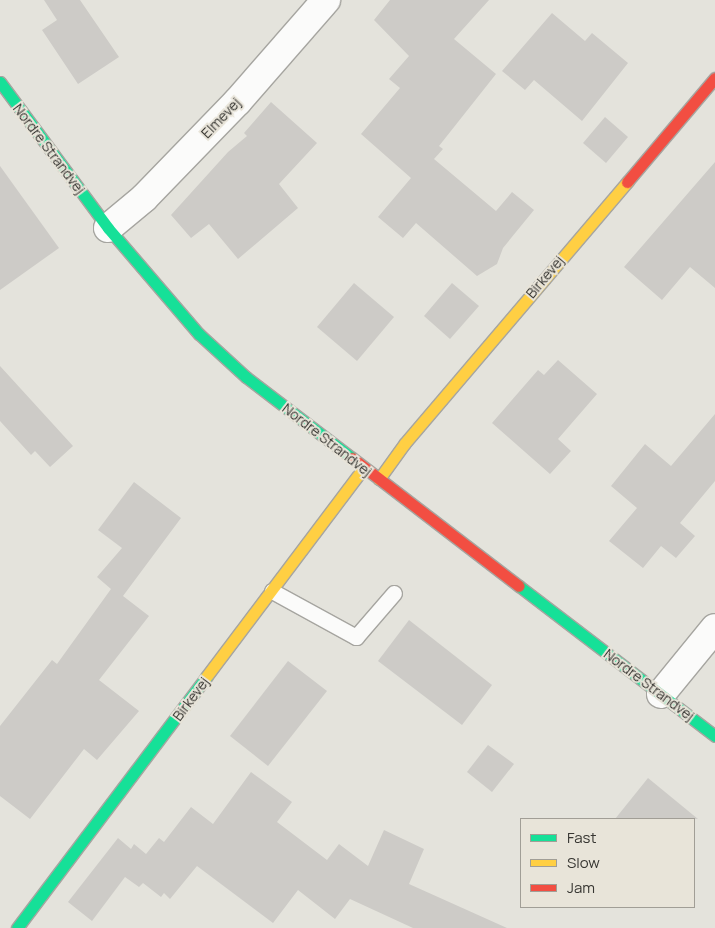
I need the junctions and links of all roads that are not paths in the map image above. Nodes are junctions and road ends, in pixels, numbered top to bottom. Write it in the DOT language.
graph roads {
  1 [pos="326,0"];
  2 [pos="715,78"];
  3 [pos="4,96"];
  4 [pos="108,228"];
  5 [pos="363,468"];
  6 [pos="379,479"];
  7 [pos="272,591"];
  8 [pos="394,593"];
  9 [pos="715,628"];
  10 [pos="661,694"];
  11 [pos="715,736"];
  12 [pos="18,928"];
  1 -- 4 [label="street, Elmevej"];
  2 -- 6 [label="street, Birkevej"];
  3 -- 4 [label="street, Nordre Strandvej"];
  4 -- 5 [label="street, Nordre Strandvej"];
  5 -- 6 [label="street, Nordre Strandvej"];
  5 -- 7 [label="street, Birkevej"];
  6 -- 10 [label="street, Nordre Strandvej"];
  7 -- 8 [label="lane"];
  7 -- 12 [label="street, Birkevej"];
  9 -- 10 [label="street"];
  10 -- 11 [label="street, Nordre Strandvej"];
}
